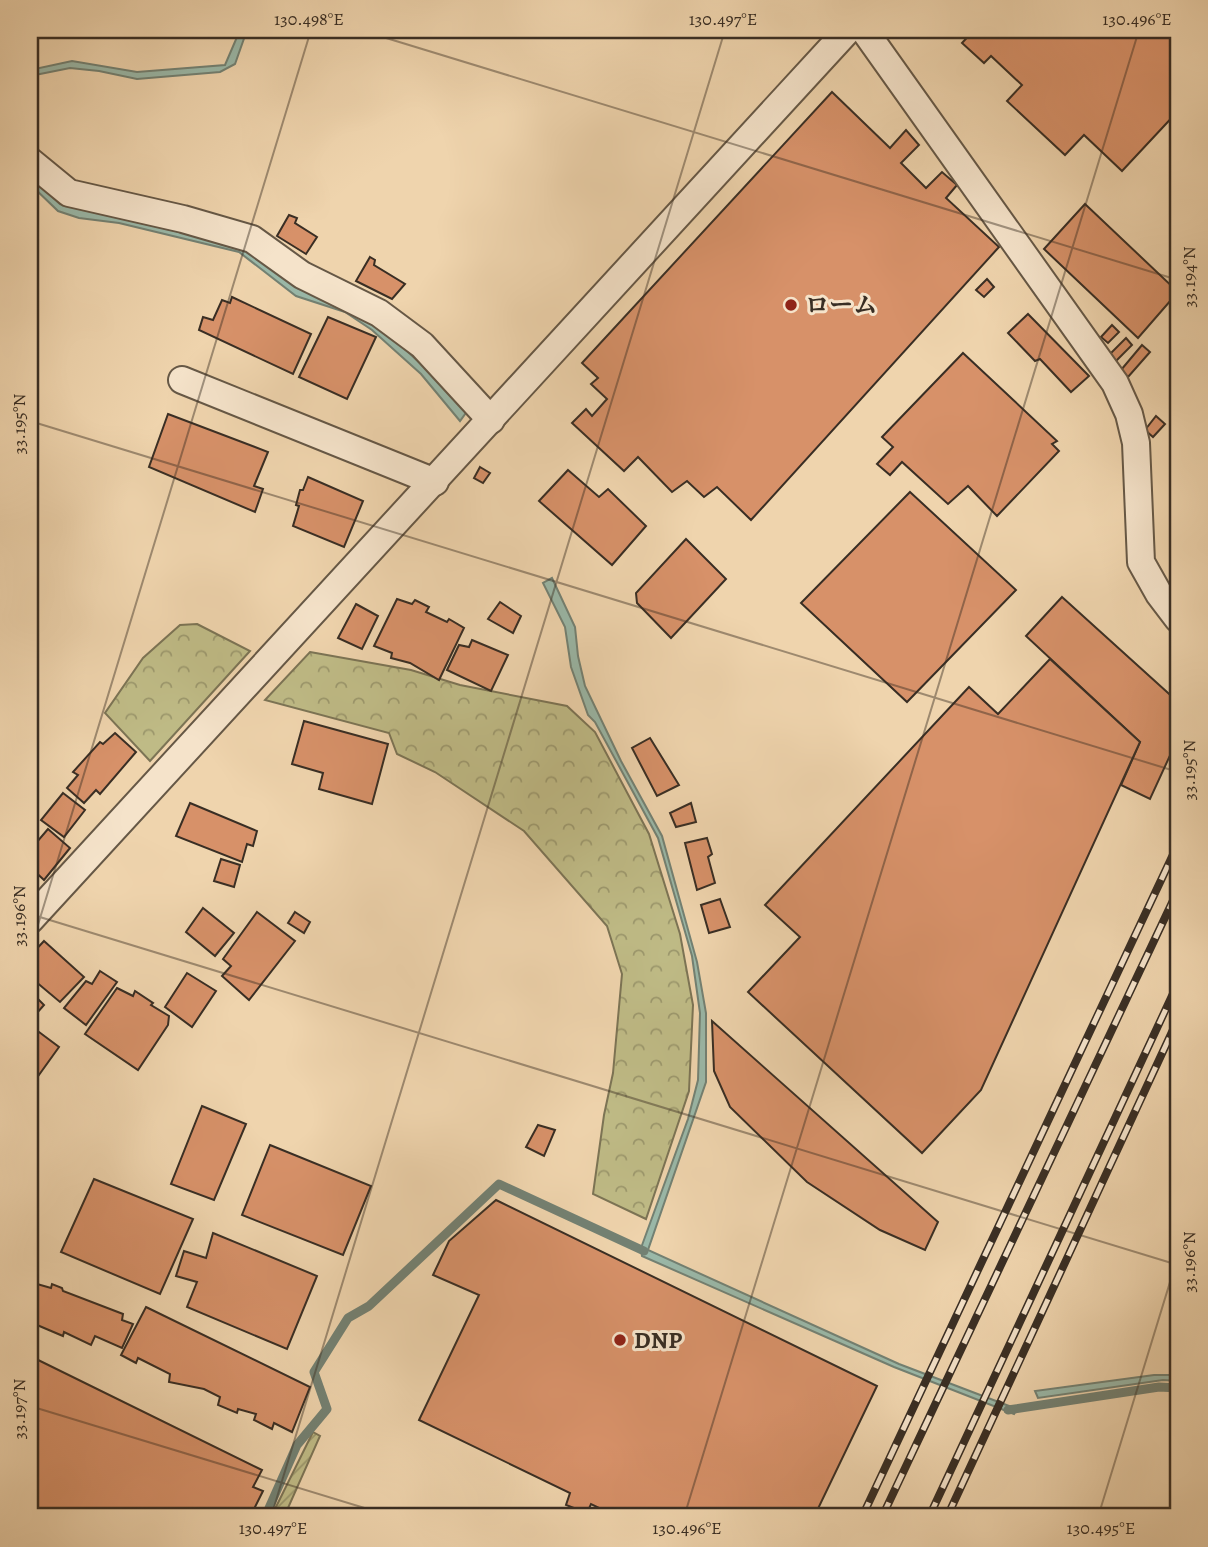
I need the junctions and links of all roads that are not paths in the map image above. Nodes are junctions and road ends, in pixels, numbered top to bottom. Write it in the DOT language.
graph roads {
  1 [pos="848,30"];
  2 [pos="864,30"];
  3 [pos="30,160"];
  4 [pos="182,380"];
  5 [pos="491,420"];
  6 [pos="435,481"];
  7 [pos="1178,619"];
  8 [pos="30,920"];
  1 -- 5 [label="street"];
  2 -- 7 [label="street"];
  3 -- 5 [label="street"];
  4 -- 6 [label="street"];
  5 -- 6 [label="street"];
  6 -- 8 [label="street"];
}
